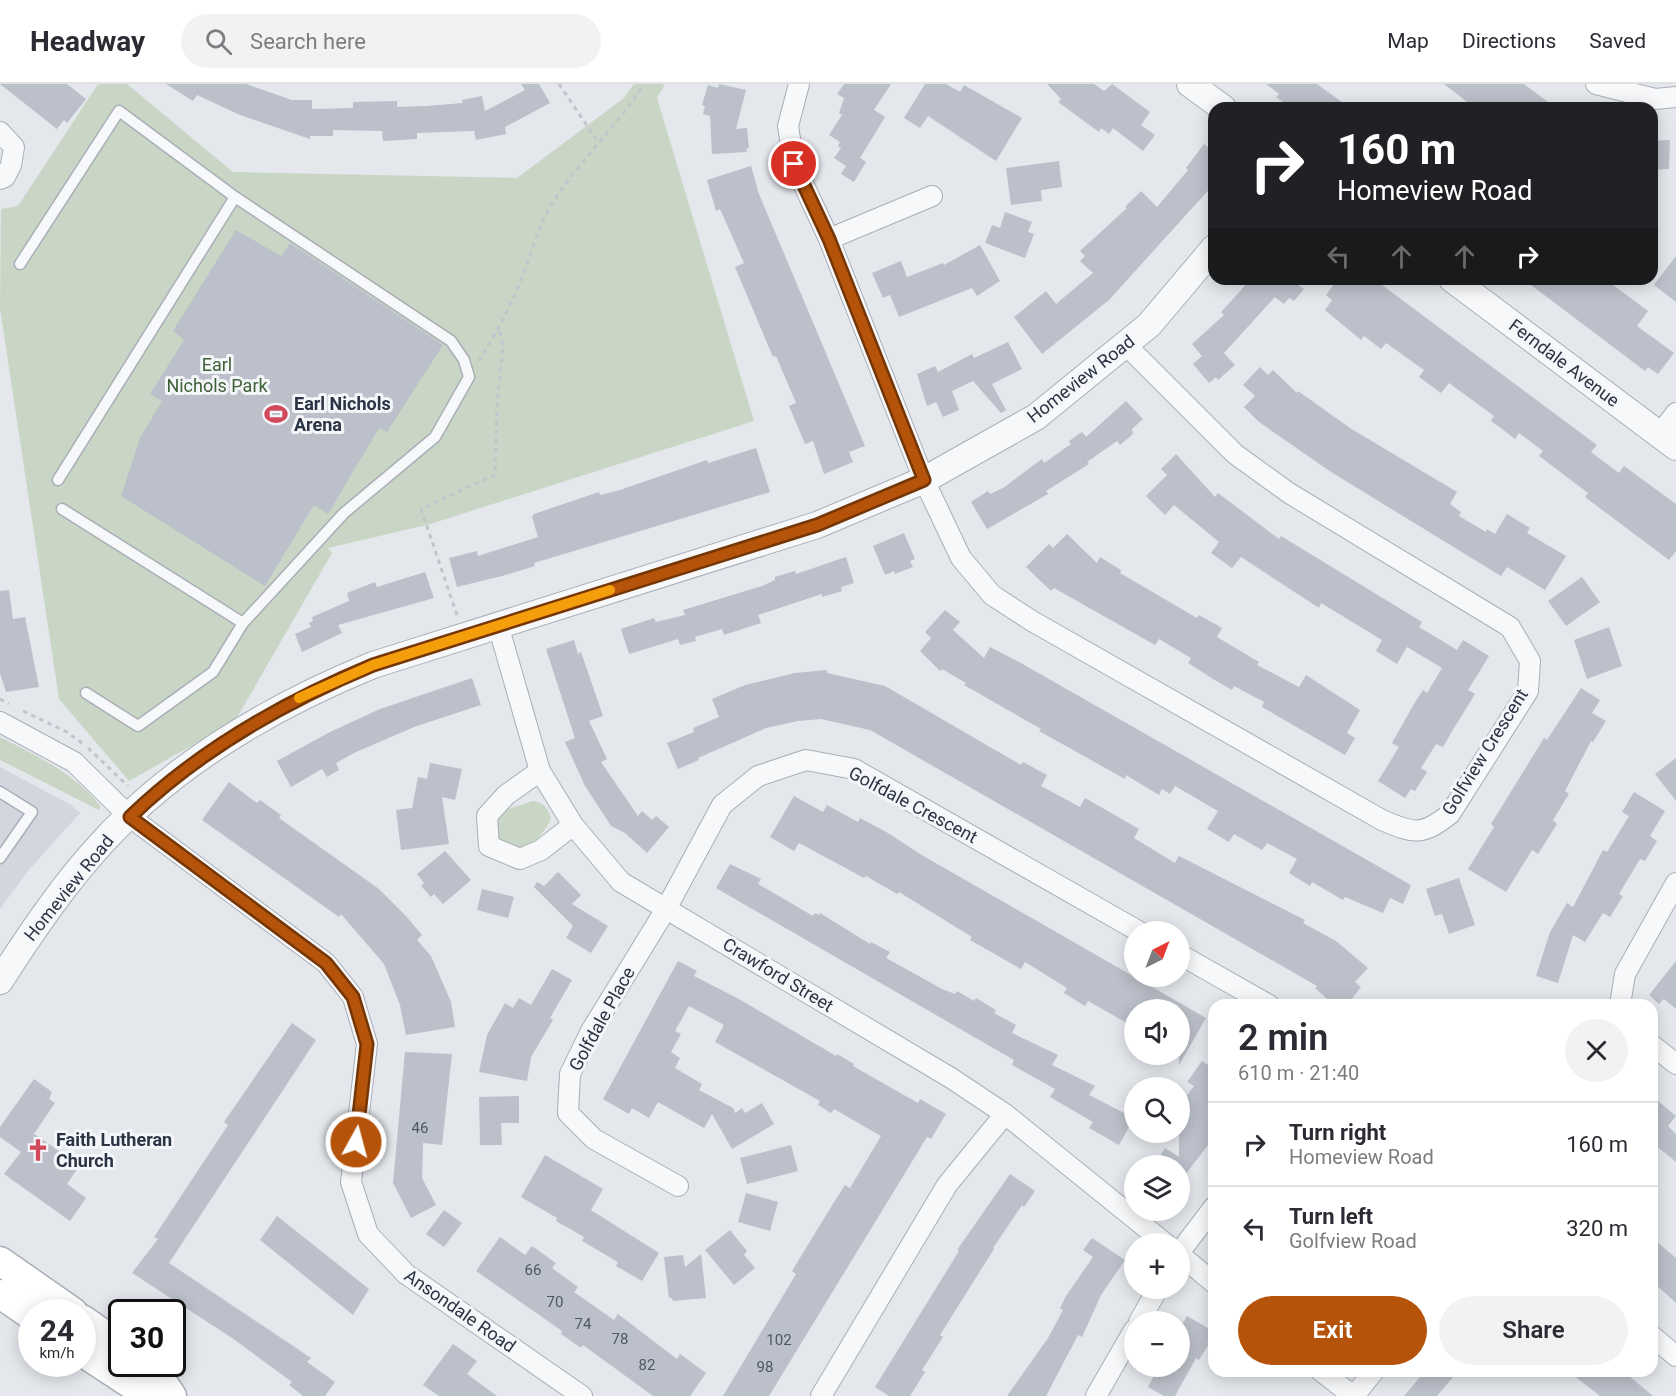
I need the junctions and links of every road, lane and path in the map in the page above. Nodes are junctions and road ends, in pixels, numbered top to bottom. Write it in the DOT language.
graph roads {
  1 [pos="559,84"];
  2 [pos="644,84"];
  3 [pos="799,84"];
  4 [pos="1190,84"];
  5 [pos="1596,84"];
  6 [pos="1676,97"];
  7 [pos="1215,102"];
  8 [pos="0,132"];
  9 [pos="598,142"];
  10 [pos="0,179"];
  11 [pos="235,196"];
  12 [pos="932,196"];
  13 [pos="829,239"];
  14 [pos="1208,255"];
  15 [pos="20,264"];
  16 [pos="1460,285"];
  17 [pos="499,328"];
  18 [pos="1125,344"];
  19 [pos="469,377"];
  20 [pos="1676,413"];
  21 [pos="1668,441"];
  22 [pos="58,480"];
  23 [pos="924,480"];
  24 [pos="62,509"];
  25 [pos="457,615"];
  26 [pos="243,623"];
  27 [pos="498,625"];
  28 [pos="86,693"];
  29 [pos="0,722"];
  30 [pos="540,771"];
  31 [pos="0,792"];
  32 [pos="130,817"];
  33 [pos="573,825"];
  34 [pos="0,858"];
  35 [pos="1676,883"];
  36 [pos="666,909"];
  37 [pos="1124,923"];
  38 [pos="1190,960"];
  39 [pos="0,981"];
  40 [pos="1258,999"];
  41 [pos="1621,999"];
  42 [pos="1658,1050"];
  43 [pos="1676,1064"];
  44 [pos="1005,1114"];
  45 [pos="678,1186"];
  46 [pos="1208,1215"];
  47 [pos="1152,1233"];
  48 [pos="1190,1239"];
  49 [pos="0,1261"];
  50 [pos="1190,1263"];
  51 [pos="1208,1278"];
  52 [pos="0,1294"];
  53 [pos="54,1299"];
  54 [pos="18,1306"];
  55 [pos="1658,1341"];
  56 [pos="1124,1347"];
  57 [pos="1676,1356"];
  58 [pos="96,1361"];
  59 [pos="159,1377"];
  60 [pos="1329,1377"];
  61 [pos="1369,1377"];
  62 [pos="148,1396"];
  63 [pos="172,1396"];
  64 [pos="582,1396"];
  65 [pos="821,1396"];
  66 [pos="1096,1396"];
  67 [pos="1353,1396"];
  1 -- 9 [label="path"];
  2 -- 9 [label="path"];
  3 -- 13 [label="street, Golfview Crescent"];
  4 -- 7 [label="street"];
  5 -- 6 [label="street"];
  8 -- 10 [label="street"];
  9 -- 17 [label="path"];
  11 -- 15 [label="lane"];
  11 -- 19 [label="lane"];
  11 -- 22 [label="lane"];
  12 -- 13 [label="street"];
  13 -- 23 [label="street, Golfview Crescent"];
  14 -- 18 [label="street, Homeview Road"];
  16 -- 21 [label="street, Ferndale Avenue"];
  17 -- 19 [label="path"];
  17 -- 25 [label="path"];
  18 -- 23 [label="street, Homeview Road"];
  18 -- 23 [label="street, Golfview Crescent"];
  19 -- 26 [label="lane"];
  20 -- 21 [label="street"];
  23 -- 27 [label="street, Homeview Road"];
  24 -- 26 [label="lane"];
  26 -- 28 [label="lane"];
  27 -- 30 [label="street, Crawford Street"];
  27 -- 32 [label="street, Homeview Road"];
  29 -- 32 [label="street, Ansondale Road"];
  30 -- 33 [label="street, Crawford Street"];
  30 -- 33 [label="street"];
  31 -- 34 [label="lane"];
  32 -- 39 [label="street, Homeview Road"];
  32 -- 64 [label="street, Ansondale Road"];
  33 -- 36 [label="street, Crawford Street"];
  35 -- 41 [label="street"];
  36 -- 37 [label="street, Golfdale Crescent"];
  36 -- 44 [label="street, Crawford Street"];
  36 -- 45 [label="street, Golfdale Place"];
  38 -- 40 [label="street"];
  42 -- 43 [label="street"];
  44 -- 47 [label="street, Crawford Street"];
  44 -- 65 [label="street"];
  46 -- 48 [label="street"];
  49 -- 53 [label="main road"];
  50 -- 51 [label="street"];
  52 -- 54 [label="main road"];
  55 -- 57 [label="street"];
  56 -- 66 [label="street"];
  58 -- 62 [label="main road"];
  59 -- 63 [label="main road"];
  60 -- 67 [label="street"];
  61 -- 67 [label="street"];
}
